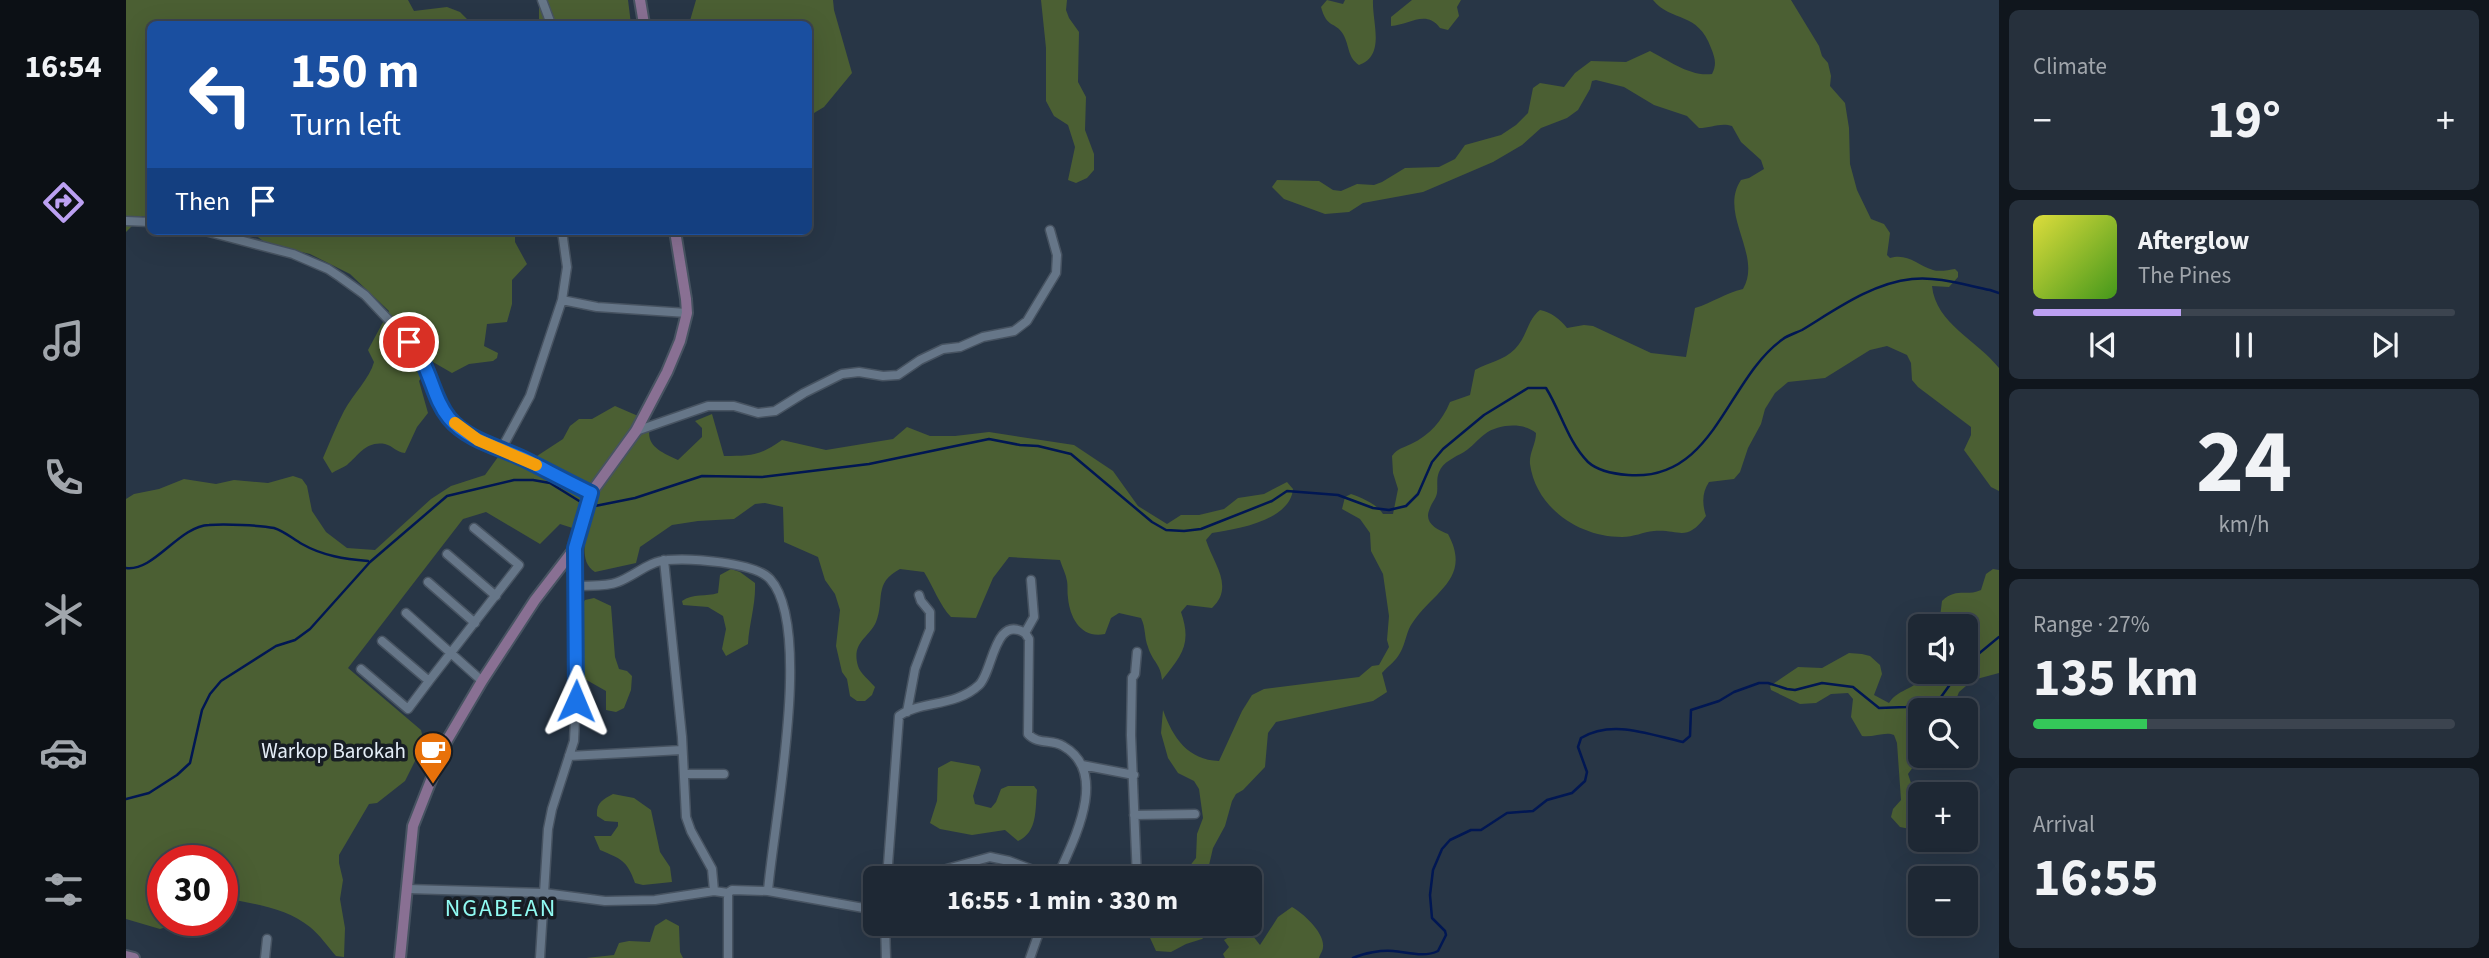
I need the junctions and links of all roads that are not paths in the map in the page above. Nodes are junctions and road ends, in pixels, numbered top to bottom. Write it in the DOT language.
graph roads {
  1 [pos="542,0"];
  2 [pos="640,0"];
  3 [pos="550,21"];
  4 [pos="644,21"];
  5 [pos="126,221"];
  6 [pos="147,222"];
  7 [pos="1050,230"];
  8 [pos="220,235"];
  9 [pos="563,235"];
  10 [pos="676,235"];
  11 [pos="562,300"];
  12 [pos="687,313"];
  13 [pos="636,431"];
  14 [pos="502,448"];
  15 [pos="590,497"];
  16 [pos="474,528"];
  17 [pos="575,548"];
  18 [pos="447,554"];
  19 [pos="664,560"];
  20 [pos="1031,580"];
  21 [pos="428,582"];
  22 [pos="576,586"];
  23 [pos="919,595"];
  24 [pos="496,596"];
  25 [pos="406,613"];
  26 [pos="475,623"];
  27 [pos="1025,633"];
  28 [pos="382,641"];
  29 [pos="1137,652"];
  30 [pos="452,653"];
  31 [pos="361,669"];
  32 [pos="429,681"];
  33 [pos="482,681"];
  34 [pos="907,712"];
  35 [pos="682,750"];
  36 [pos="569,756"];
  37 [pos="1082,765"];
  38 [pos="684,774"];
  39 [pos="723,774"];
  40 [pos="1134,775"];
  41 [pos="1195,814"];
  42 [pos="1134,815"];
  43 [pos="888,866"];
  44 [pos="958,866"];
  45 [pos="1020,866"];
  46 [pos="1060,866"];
  47 [pos="1136,866"];
  48 [pos="408,889"];
  49 [pos="714,891"];
  50 [pos="768,891"];
  51 [pos="544,892"];
  52 [pos="728,894"];
  53 [pos="863,908"];
  54 [pos="885,936"];
  55 [pos="1038,936"];
  56 [pos="267,939"];
  57 [pos="126,956"];
  58 [pos="134,958"];
  59 [pos="265,958"];
  60 [pos="400,958"];
  61 [pos="540,958"];
  62 [pos="728,958"];
  63 [pos="886,958"];
  64 [pos="1030,958"];
  1 -- 3 [label="street"];
  2 -- 4 [label="street"];
  5 -- 6 [label="street"];
  7 -- 13 [label="street"];
  8 -- 14 [label="street"];
  9 -- 11 [label="street"];
  10 -- 12 [label="street"];
  11 -- 12 [label="street"];
  11 -- 14 [label="street"];
  12 -- 13 [label="street"];
  13 -- 15 [label="street"];
  14 -- 15 [label="street"];
  15 -- 17 [label="street"];
  16 -- 24 [label="street"];
  17 -- 22 [label="street"];
  17 -- 33 [label="street"];
  18 -- 24 [label="street"];
  19 -- 22 [label="street"];
  19 -- 35 [label="street"];
  19 -- 50 [label="street"];
  20 -- 27 [label="street"];
  21 -- 26 [label="street"];
  22 -- 36 [label="street"];
  23 -- 34 [label="street"];
  24 -- 26 [label="street"];
  25 -- 30 [label="street"];
  26 -- 30 [label="street"];
  27 -- 34 [label="street"];
  27 -- 37 [label="street"];
  28 -- 32 [label="street"];
  29 -- 40 [label="street"];
  30 -- 32 [label="street"];
  30 -- 33 [label="street"];
  31 -- 32 [label="street"];
  33 -- 48 [label="street"];
  34 -- 43 [label="street"];
  35 -- 36 [label="street"];
  35 -- 38 [label="street"];
  36 -- 51 [label="street"];
  37 -- 40 [label="street"];
  37 -- 46 [label="street"];
  38 -- 39 [label="street"];
  38 -- 49 [label="street"];
  40 -- 42 [label="street"];
  41 -- 42 [label="street"];
  42 -- 47 [label="street"];
  44 -- 45 [label="street"];
  48 -- 51 [label="street"];
  48 -- 60 [label="street"];
  49 -- 51 [label="street"];
  49 -- 52 [label="street"];
  50 -- 52 [label="street"];
  50 -- 53 [label="street"];
  51 -- 61 [label="street"];
  52 -- 62 [label="street"];
  54 -- 63 [label="street"];
  55 -- 64 [label="street"];
  56 -- 59 [label="street"];
  57 -- 58 [label="street"];
}
